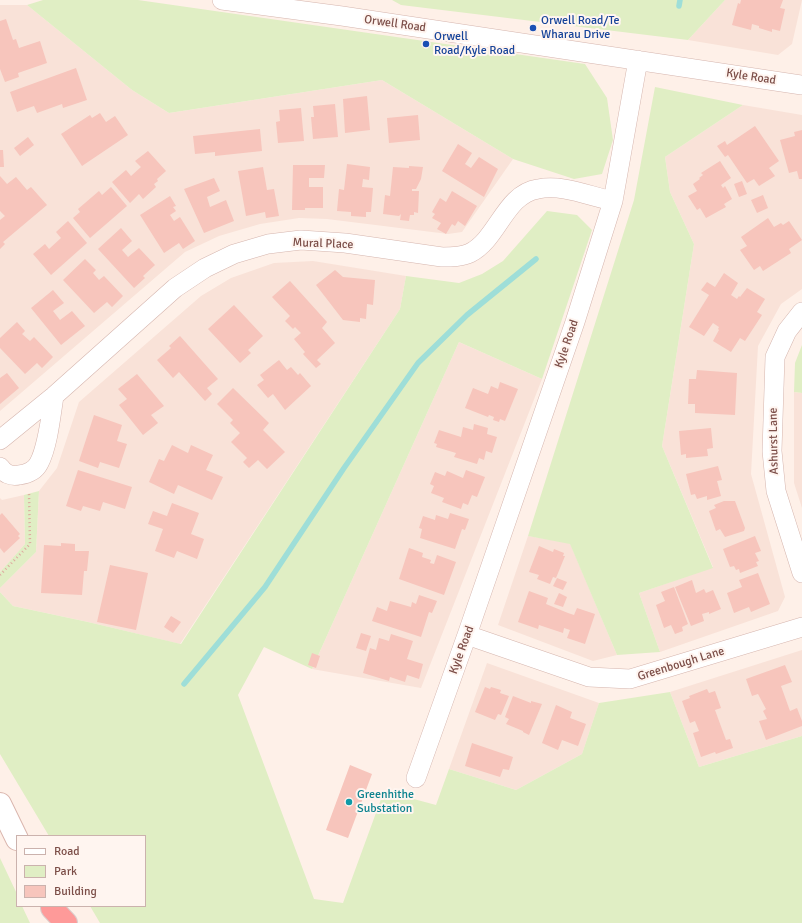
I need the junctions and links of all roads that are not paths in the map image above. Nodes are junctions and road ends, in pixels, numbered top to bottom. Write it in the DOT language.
graph roads {
  1 [pos="222,0"];
  2 [pos="344,8"];
  3 [pos="638,60"];
  4 [pos="801,80"];
  5 [pos="613,201"];
  6 [pos="802,312"];
  7 [pos="54,396"];
  8 [pos="0,440"];
  9 [pos="0,467"];
  10 [pos="802,573"];
  11 [pos="802,627"];
  12 [pos="467,636"];
  13 [pos="416,778"];
  14 [pos="0,804"];
  15 [pos="16,837"];
  1 -- 2 [label="street, Orwell Road"];
  2 -- 3 [label="street, Orwell Road"];
  3 -- 4 [label="street, Kyle Road"];
  3 -- 5 [label="street, Kyle Road"];
  5 -- 7 [label="street, Mural Place"];
  5 -- 12 [label="street, Kyle Road"];
  6 -- 10 [label="street, Ashurst Lane"];
  7 -- 8 [label="street, Mural Place"];
  7 -- 9 [label="street"];
  11 -- 12 [label="street, Greenbough Lane"];
  12 -- 13 [label="street, Kyle Road"];
  14 -- 15 [label="street"];
}
